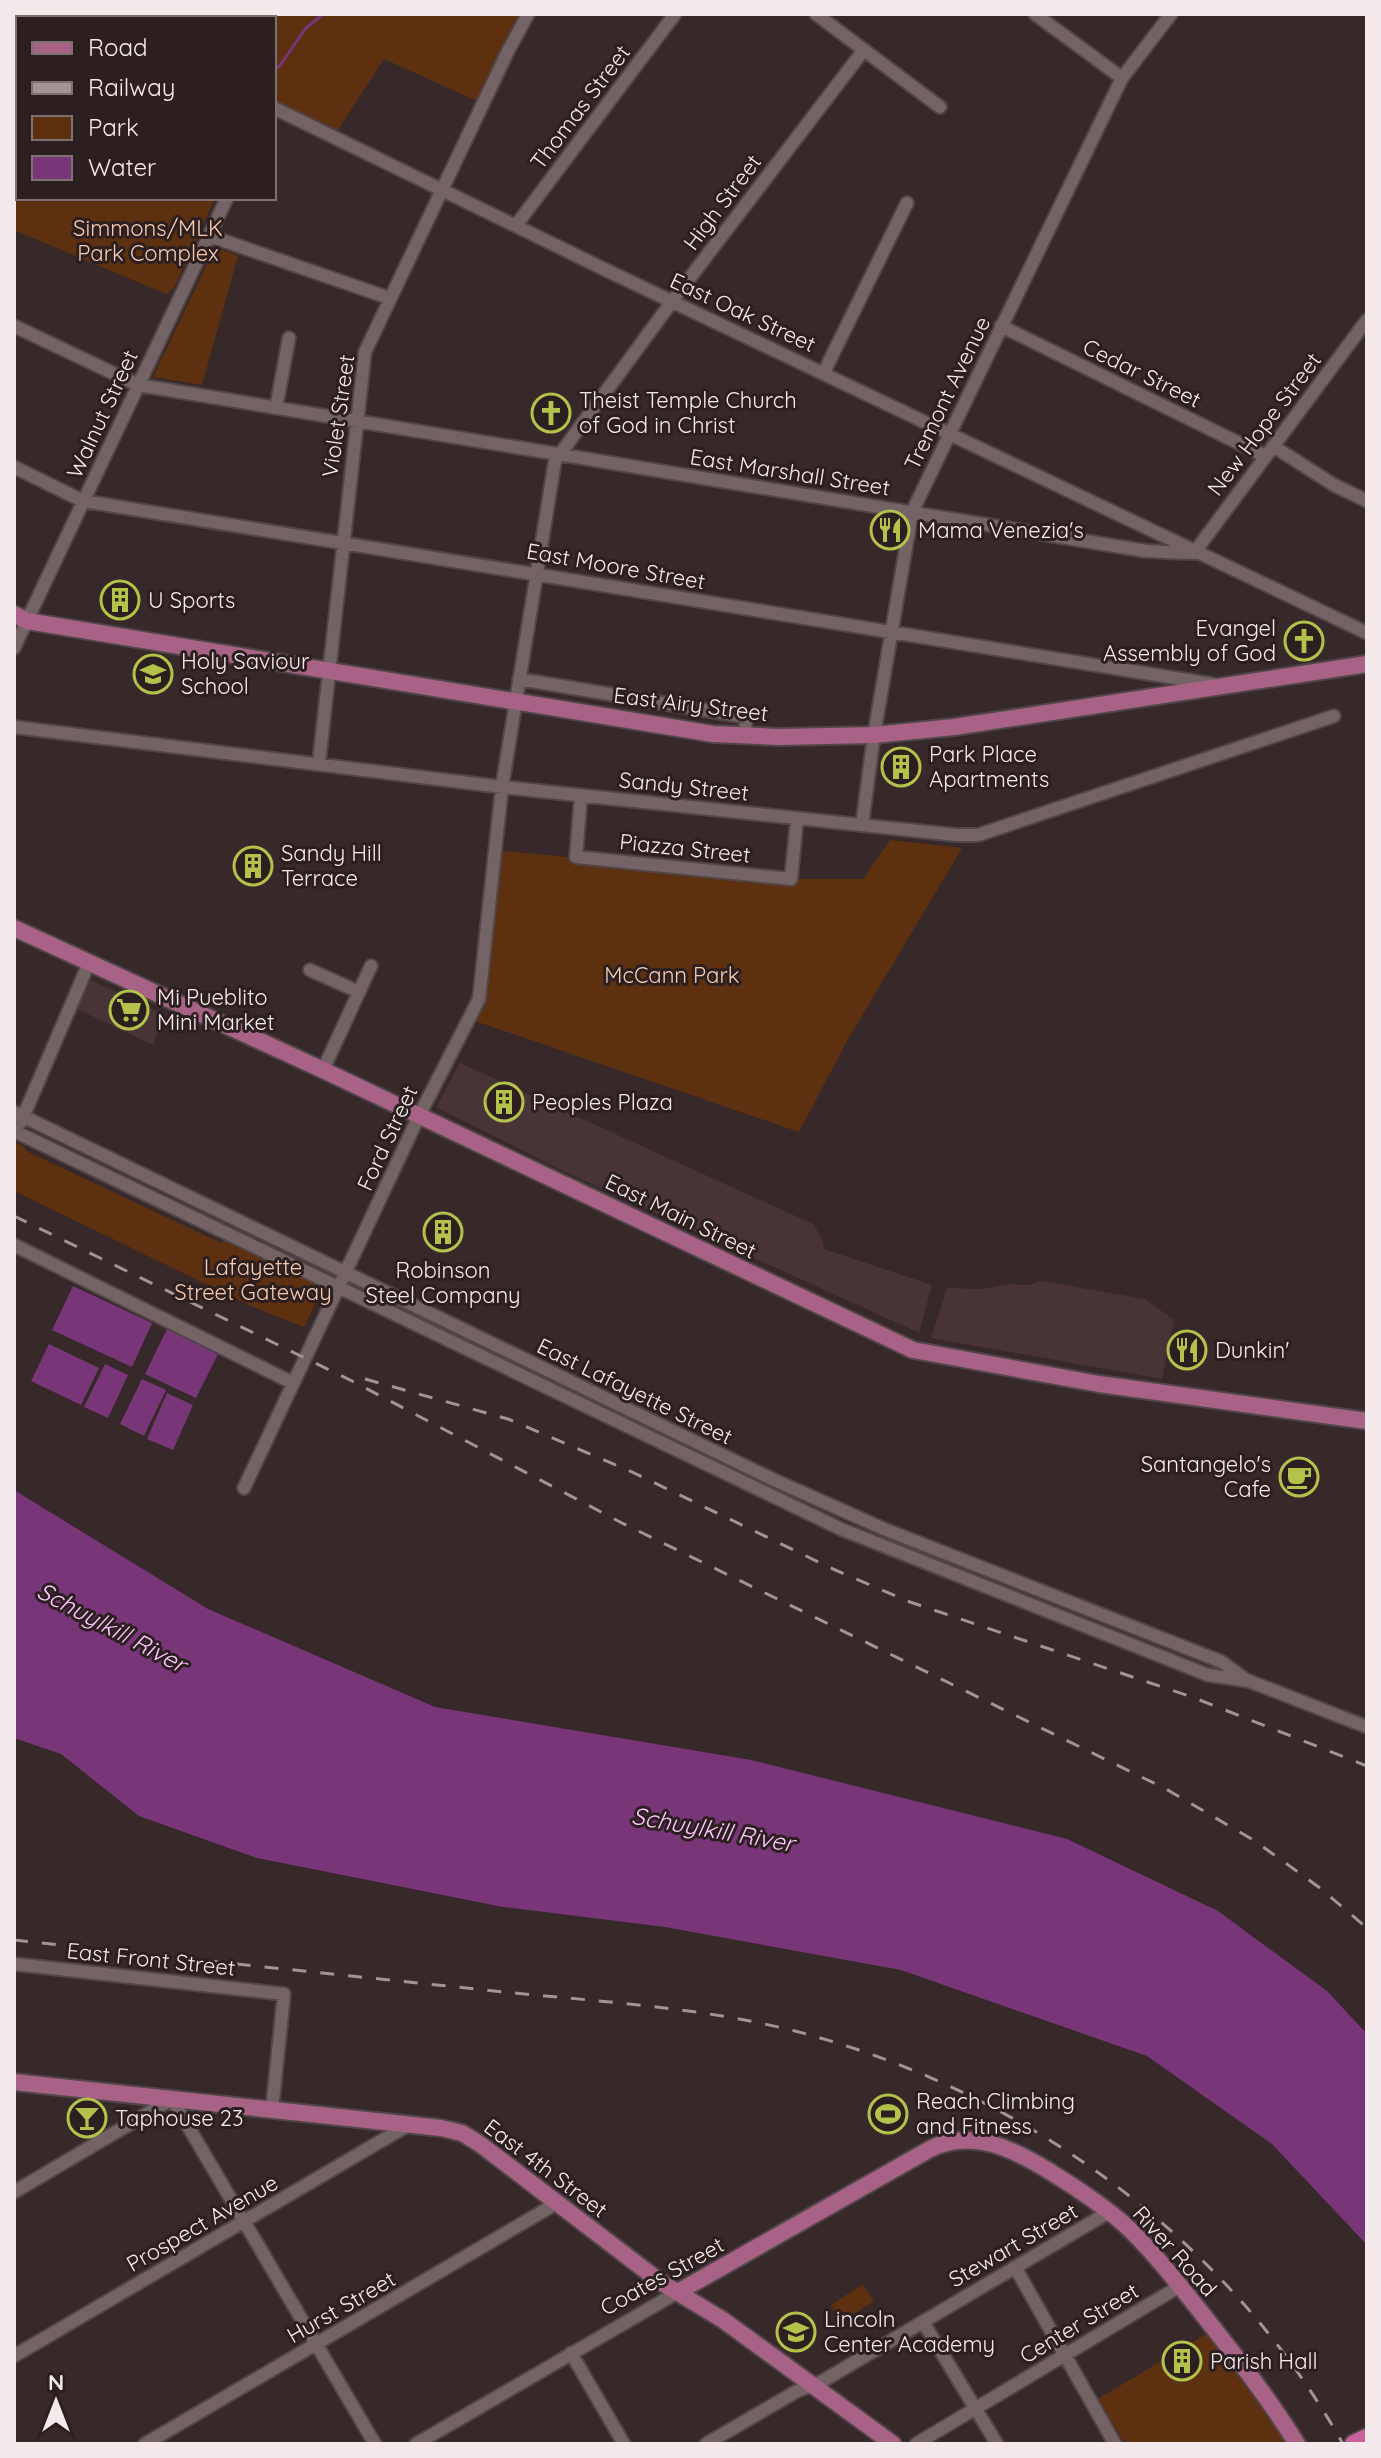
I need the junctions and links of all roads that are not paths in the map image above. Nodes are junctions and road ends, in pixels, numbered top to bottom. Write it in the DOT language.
graph roads {
  1 [pos="528,14"];
  2 [pos="675,14"];
  3 [pos="816,14"];
  4 [pos="1035,14"];
  5 [pos="1171,14"];
  6 [pos="863,51"];
  7 [pos="1122,78"];
  8 [pos="940,107"];
  9 [pos="276,109"];
  10 [pos="444,189"];
  11 [pos="226,200"];
  12 [pos="907,203"];
  13 [pos="517,224"];
  14 [pos="210,236"];
  15 [pos="389,298"];
  16 [pos="673,300"];
  17 [pos="1367,320"];
  18 [pos="14,326"];
  19 [pos="1001,326"];
  20 [pos="289,338"];
  21 [pos="824,372"];
  22 [pos="138,385"];
  23 [pos="276,408"];
  24 [pos="356,421"];
  25 [pos="951,433"];
  26 [pos="1269,451"];
  27 [pos="559,453"];
  28 [pos="14,467"];
  29 [pos="83,501"];
  30 [pos="1367,501"];
  31 [pos="912,512"];
  32 [pos="343,542"];
  33 [pos="1194,553"];
  34 [pos="537,573"];
  35 [pos="20,617"];
  36 [pos="892,633"];
  37 [pos="1367,633"];
  38 [pos="14,648"];
  39 [pos="1367,664"];
  40 [pos="329,672"];
  41 [pos="519,679"];
  42 [pos="1217,685"];
  43 [pos="556,686"];
  44 [pos="515,701"];
  45 [pos="552,708"];
  46 [pos="1334,716"];
  47 [pos="14,727"];
  48 [pos="745,735"];
  49 [pos="874,735"];
  50 [pos="319,762"];
  51 [pos="502,787"];
  52 [pos="581,795"];
  53 [pos="797,819"];
  54 [pos="862,825"];
  55 [pos="14,928"];
  56 [pos="89,963"];
  57 [pos="371,966"];
  58 [pos="310,970"];
  59 [pos="359,992"];
  60 [pos="323,1070"];
  61 [pos="19,1114"];
  62 [pos="419,1116"];
  63 [pos="15,1132"];
  64 [pos="14,1245"];
  65 [pos="346,1272"];
  66 [pos="339,1287"];
  67 [pos="293,1383"];
  68 [pos="1367,1421"];
  69 [pos="244,1488"];
  70 [pos="1249,1681"];
  71 [pos="1367,1727"];
  72 [pos="14,1964"];
  73 [pos="14,2082"];
  74 [pos="172,2099"];
  75 [pos="272,2110"];
  76 [pos="410,2124"];
  77 [pos="930,2149"];
  78 [pos="14,2192"];
  79 [pos="557,2203"];
  80 [pos="1109,2212"];
  81 [pos="244,2222"];
  82 [pos="1015,2267"];
  83 [pos="1180,2286"];
  84 [pos="678,2292"];
  85 [pos="923,2322"];
  86 [pos="316,2344"];
  87 [pos="571,2353"];
  88 [pos="1065,2355"];
  89 [pos="14,2356"];
  90 [pos="813,2385"];
  91 [pos="975,2409"];
  92 [pos="865,2423"];
  93 [pos="1367,2438"];
  94 [pos="145,2444"];
  95 [pos="375,2444"];
  96 [pos="416,2444"];
  97 [pos="624,2444"];
  98 [pos="706,2444"];
  99 [pos="874,2444"];
  100 [pos="893,2444"];
  101 [pos="916,2444"];
  102 [pos="997,2444"];
  103 [pos="1115,2444"];
  104 [pos="1297,2444"];
  105 [pos="1354,2444"];
  1 -- 10 [label="street, Violet Street"];
  2 -- 13 [label="street, Thomas Street"];
  3 -- 6 [label="street"];
  4 -- 7 [label="street"];
  5 -- 7 [label="street, Tremont Avenue"];
  6 -- 8 [label="street"];
  6 -- 16 [label="street, High Street"];
  7 -- 19 [label="street, Tremont Avenue"];
  9 -- 10 [label="street, East Oak Street"];
  10 -- 13 [label="street, East Oak Street"];
  10 -- 15 [label="street, Violet Street"];
  11 -- 14 [label="street, Walnut Street"];
  12 -- 21 [label="street"];
  13 -- 16 [label="street, East Oak Street"];
  14 -- 15 [label="street"];
  14 -- 22 [label="street, Walnut Street"];
  15 -- 24 [label="street, Violet Street"];
  16 -- 21 [label="street, East Oak Street"];
  16 -- 27 [label="street, High Street"];
  17 -- 26 [label="street, New Hope Street"];
  18 -- 22 [label="street, East Marshall Street"];
  19 -- 25 [label="street, Tremont Avenue"];
  19 -- 26 [label="street, Cedar Street"];
  20 -- 23 [label="street"];
  21 -- 25 [label="street, East Oak Street"];
  22 -- 23 [label="street, East Marshall Street"];
  22 -- 29 [label="street, Walnut Street"];
  23 -- 24 [label="street, East Marshall Street"];
  24 -- 27 [label="street, East Marshall Street"];
  24 -- 32 [label="street, Violet Street"];
  25 -- 31 [label="street, Tremont Avenue"];
  25 -- 33 [label="street, East Oak Street"];
  26 -- 30 [label="street, Cedar Street"];
  26 -- 33 [label="street, New Hope Street"];
  27 -- 31 [label="street, East Marshall Street"];
  27 -- 34 [label="street, High Street"];
  28 -- 29 [label="street, East Moore Street"];
  29 -- 32 [label="street, East Moore Street"];
  29 -- 35 [label="street, Walnut Street"];
  31 -- 33 [label="street, East Marshall Street"];
  31 -- 36 [label="street, Tremont Avenue"];
  32 -- 34 [label="street, East Moore Street"];
  32 -- 40 [label="street, Violet Street"];
  33 -- 37 [label="street, East Marshall Street"];
  34 -- 36 [label="street, East Moore Street"];
  34 -- 41 [label="street, High Street"];
  35 -- 38 [label="street, Walnut Street"];
  35 -- 40 [label="main road, East Airy Street"];
  36 -- 42 [label="street, East Moore Street"];
  36 -- 49 [label="street, Tremont Avenue"];
  39 -- 42 [label="main road, East Airy Street"];
  40 -- 44 [label="main road, East Airy Street"];
  40 -- 50 [label="street, Violet Street"];
  41 -- 43 [label="street"];
  41 -- 44 [label="street, High Street"];
  42 -- 49 [label="main road, East Airy Street"];
  43 -- 45 [label="street"];
  43 -- 48 [label="street"];
  44 -- 45 [label="main road, East Airy Street"];
  44 -- 51 [label="street, High Street"];
  45 -- 48 [label="main road, East Airy Street"];
  46 -- 54 [label="street, Sandy Street"];
  47 -- 50 [label="street, Sandy Street"];
  48 -- 49 [label="main road, East Airy Street"];
  49 -- 54 [label="street, Tremont Avenue"];
  50 -- 51 [label="street, Sandy Street"];
  51 -- 52 [label="street, Sandy Street"];
  51 -- 62 [label="street, Ford Street"];
  52 -- 53 [label="street, Sandy Street"];
  52 -- 53 [label="street, Piazza Street"];
  53 -- 54 [label="street, Sandy Street"];
  55 -- 56 [label="main road, East Main Street"];
  56 -- 60 [label="main road, East Main Street"];
  56 -- 61 [label="street"];
  57 -- 59 [label="street"];
  58 -- 59 [label="street"];
  59 -- 60 [label="street"];
  60 -- 62 [label="main road, East Main Street"];
  61 -- 63 [label="street"];
  61 -- 65 [label="street, East Lafayette Street"];
  62 -- 65 [label="street, Ford Street"];
  62 -- 68 [label="main road, East Main Street"];
  63 -- 66 [label="street, East Lafayette Street"];
  64 -- 67 [label="street"];
  65 -- 66 [label="street, Ford Street"];
  65 -- 70 [label="street, East Lafayette Street"];
  66 -- 67 [label="street, Ford Street"];
  66 -- 70 [label="street, East Lafayette Street"];
  67 -- 69 [label="street, Ford Street"];
  70 -- 71 [label="street, East Lafayette Street"];
  72 -- 75 [label="street, East Front Street"];
  73 -- 74 [label="main road, East 4th Street"];
  74 -- 75 [label="main road, East 4th Street"];
  74 -- 78 [label="street"];
  74 -- 81 [label="street"];
  75 -- 76 [label="main road, East 4th Street"];
  76 -- 79 [label="main road, East 4th Street"];
  76 -- 81 [label="street, Prospect Avenue"];
  77 -- 80 [label="main road, River Road"];
  77 -- 84 [label="main road, Coates Street"];
  79 -- 84 [label="main road, East 4th Street"];
  79 -- 86 [label="street, Hurst Street"];
  80 -- 82 [label="street, Stewart Street"];
  80 -- 83 [label="main road, River Road"];
  81 -- 86 [label="street"];
  81 -- 89 [label="street, Prospect Avenue"];
  82 -- 85 [label="street, Stewart Street"];
  82 -- 88 [label="street"];
  83 -- 88 [label="street, Center Street"];
  83 -- 104 [label="main road, River Road"];
  84 -- 87 [label="street, Coates Street"];
  84 -- 90 [label="main road, East 4th Street"];
  85 -- 90 [label="street, Stewart Street"];
  85 -- 91 [label="street"];
  86 -- 94 [label="street, Hurst Street"];
  86 -- 95 [label="street"];
  87 -- 96 [label="street, Coates Street"];
  87 -- 97 [label="street"];
  88 -- 91 [label="street, Center Street"];
  88 -- 103 [label="street"];
  90 -- 92 [label="main road, East 4th Street"];
  90 -- 98 [label="street, Stewart Street"];
  91 -- 101 [label="street, Center Street"];
  91 -- 102 [label="street"];
  92 -- 99 [label="street"];
  92 -- 100 [label="main road, East 4th Street"];
  93 -- 105 [label="highway"];
}
